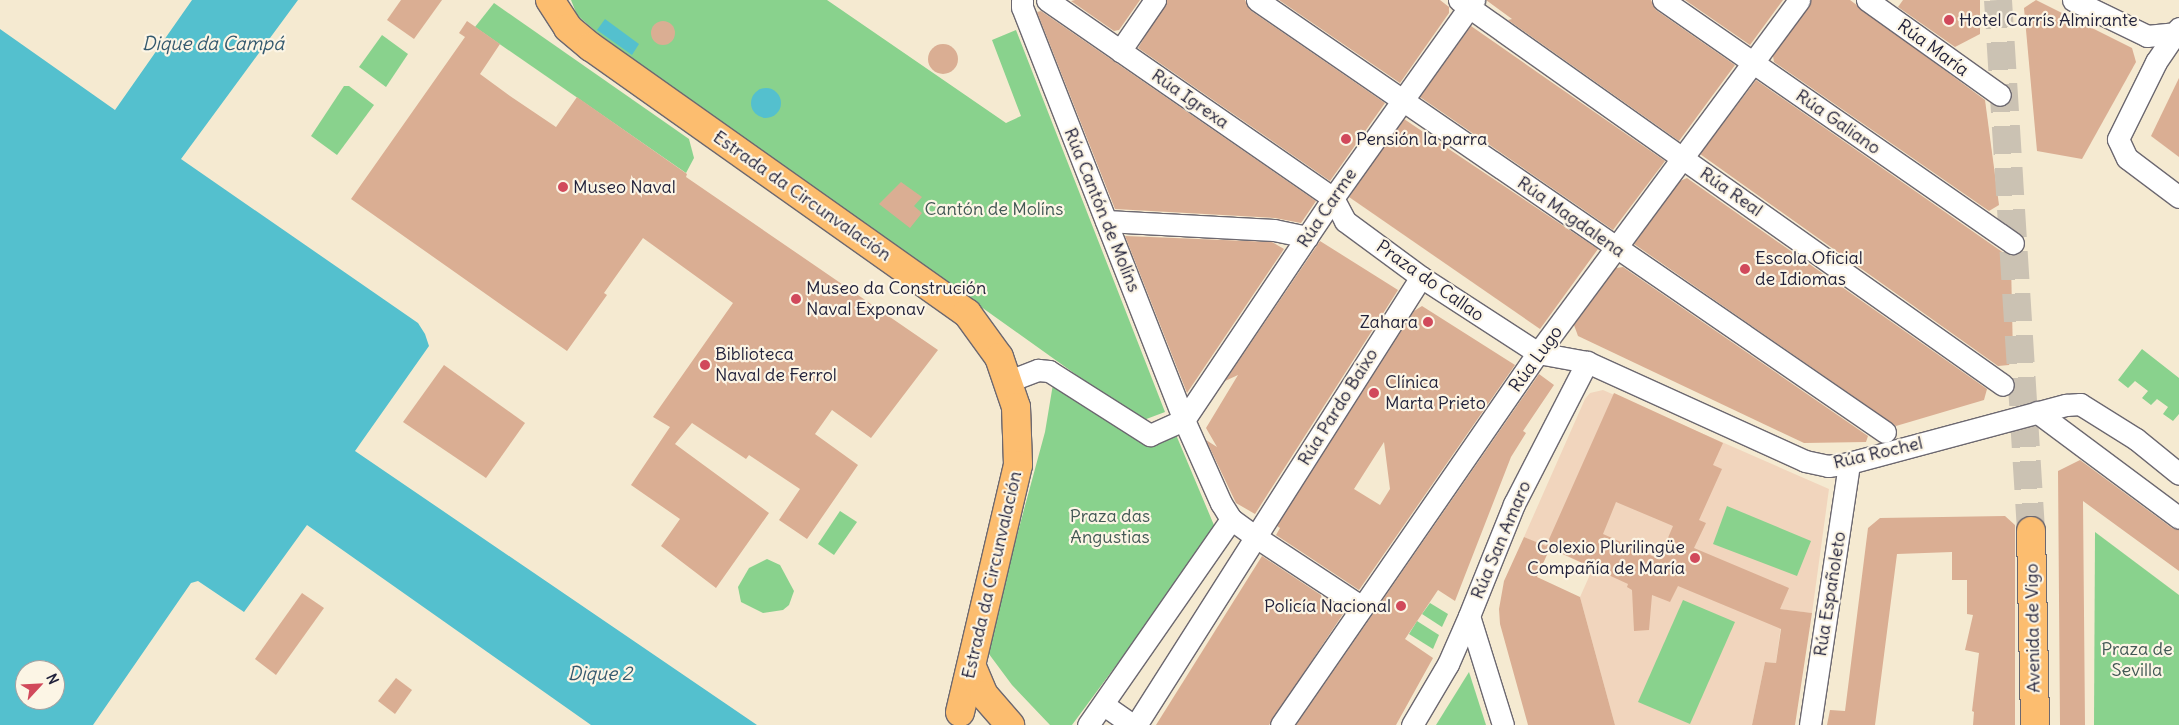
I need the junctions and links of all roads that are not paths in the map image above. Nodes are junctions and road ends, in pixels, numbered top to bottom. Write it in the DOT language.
graph roads {
  1 [pos="550,0"];
  2 [pos="1022,0"];
  3 [pos="1047,0"];
  4 [pos="1155,0"];
  5 [pos="1257,0"];
  6 [pos="1663,0"];
  7 [pos="1799,0"];
  8 [pos="1867,0"];
  9 [pos="2074,0"];
  10 [pos="1467,2"];
  11 [pos="2178,32"];
  12 [pos="2147,36"];
  13 [pos="1120,51"];
  14 [pos="2156,62"];
  15 [pos="1753,63"];
  16 [pos="2000,95"];
  17 [pos="1402,100"];
  18 [pos="1683,158"];
  19 [pos="2179,197"];
  20 [pos="1333,198"];
  21 [pos="1106,221"];
  22 [pos="1307,237"];
  23 [pos="2013,243"];
  24 [pos="1617,248"];
  25 [pos="1421,277"];
  26 [pos="1538,353"];
  27 [pos="1587,362"];
  28 [pos="1009,381"];
  29 [pos="2003,385"];
  30 [pos="2037,412"];
  31 [pos="1184,420"];
  32 [pos="1885,432"];
  33 [pos="1849,463"];
  34 [pos="2179,474"];
  35 [pos="2179,518"];
  36 [pos="1231,519"];
  37 [pos="2031,531"];
  38 [pos="1256,537"];
  39 [pos="1362,607"];
  40 [pos="1469,616"];
  41 [pos="972,667"];
  42 [pos="1104,704"];
  43 [pos="963,721"];
  44 [pos="1006,725"];
  45 [pos="1010,725"];
  46 [pos="1088,725"];
  47 [pos="1134,725"];
  48 [pos="1280,725"];
  49 [pos="1412,725"];
  50 [pos="1503,725"];
  51 [pos="1810,725"];
  52 [pos="2035,725"];
  1 -- 28 [label="main road, Estrada da Circunvalación"];
  2 -- 21 [label="street, Rúa Cantón de Molíns"];
  3 -- 13 [label="street, Rúa Igrexa"];
  4 -- 13 [label="street"];
  5 -- 17 [label="street, Rúa Magdalena"];
  6 -- 15 [label="street, Rúa Galiano"];
  7 -- 15 [label="street, Rúa Lugo"];
  8 -- 16 [label="street, Rúa María"];
  9 -- 12 [label="street"];
  10 -- 17 [label="street, Rúa Carme"];
  10 -- 18 [label="street, Rúa Real"];
  11 -- 12 [label="street"];
  11 -- 14 [label="street"];
  12 -- 14 [label="street"];
  13 -- 20 [label="street, Rúa Igrexa"];
  14 -- 19 [label="street"];
  15 -- 18 [label="street, Rúa Lugo"];
  15 -- 23 [label="street, Rúa Galiano"];
  17 -- 20 [label="street, Rúa Carme"];
  17 -- 24 [label="street, Rúa Magdalena"];
  18 -- 24 [label="street, Rúa Lugo"];
  18 -- 29 [label="street, Rúa Real"];
  20 -- 22 [label="street, Rúa Carme"];
  20 -- 25 [label="street, Praza do Callao"];
  21 -- 22 [label="street"];
  21 -- 31 [label="street, Rúa Cantón de Molíns"];
  22 -- 31 [label="street, Rúa Carme"];
  24 -- 26 [label="street, Rúa Lugo"];
  24 -- 32 [label="street, Rúa Magdalena"];
  25 -- 26 [label="street, Praza do Callao"];
  25 -- 38 [label="street, Rúa Pardo Baixo"];
  26 -- 27 [label="street, Rúa Rochel"];
  26 -- 39 [label="street, Rúa Lugo"];
  27 -- 33 [label="street, Rúa Rochel"];
  27 -- 40 [label="street, Rúa San Amaro"];
  28 -- 31 [label="street"];
  28 -- 41 [label="main road, Estrada da Circunvalación"];
  30 -- 33 [label="street, Rúa Rochel"];
  30 -- 34 [label="street, Rúa Rochel"];
  30 -- 35 [label="street"];
  31 -- 36 [label="street"];
  33 -- 51 [label="street, Rúa Españoleto"];
  36 -- 38 [label="street"];
  36 -- 42 [label="street"];
  37 -- 52 [label="main road, Avenida de Vigo"];
  38 -- 39 [label="street"];
  38 -- 47 [label="street"];
  39 -- 48 [label="street, Rúa Lugo"];
  40 -- 49 [label="street"];
  40 -- 50 [label="street, Rúa San Amaro"];
  41 -- 43 [label="main road, Estrada da Circunvalación"];
  41 -- 45 [label="main road"];
  42 -- 46 [label="street"];
  42 -- 47 [label="street"];
  43 -- 44 [label="main road"];
}
